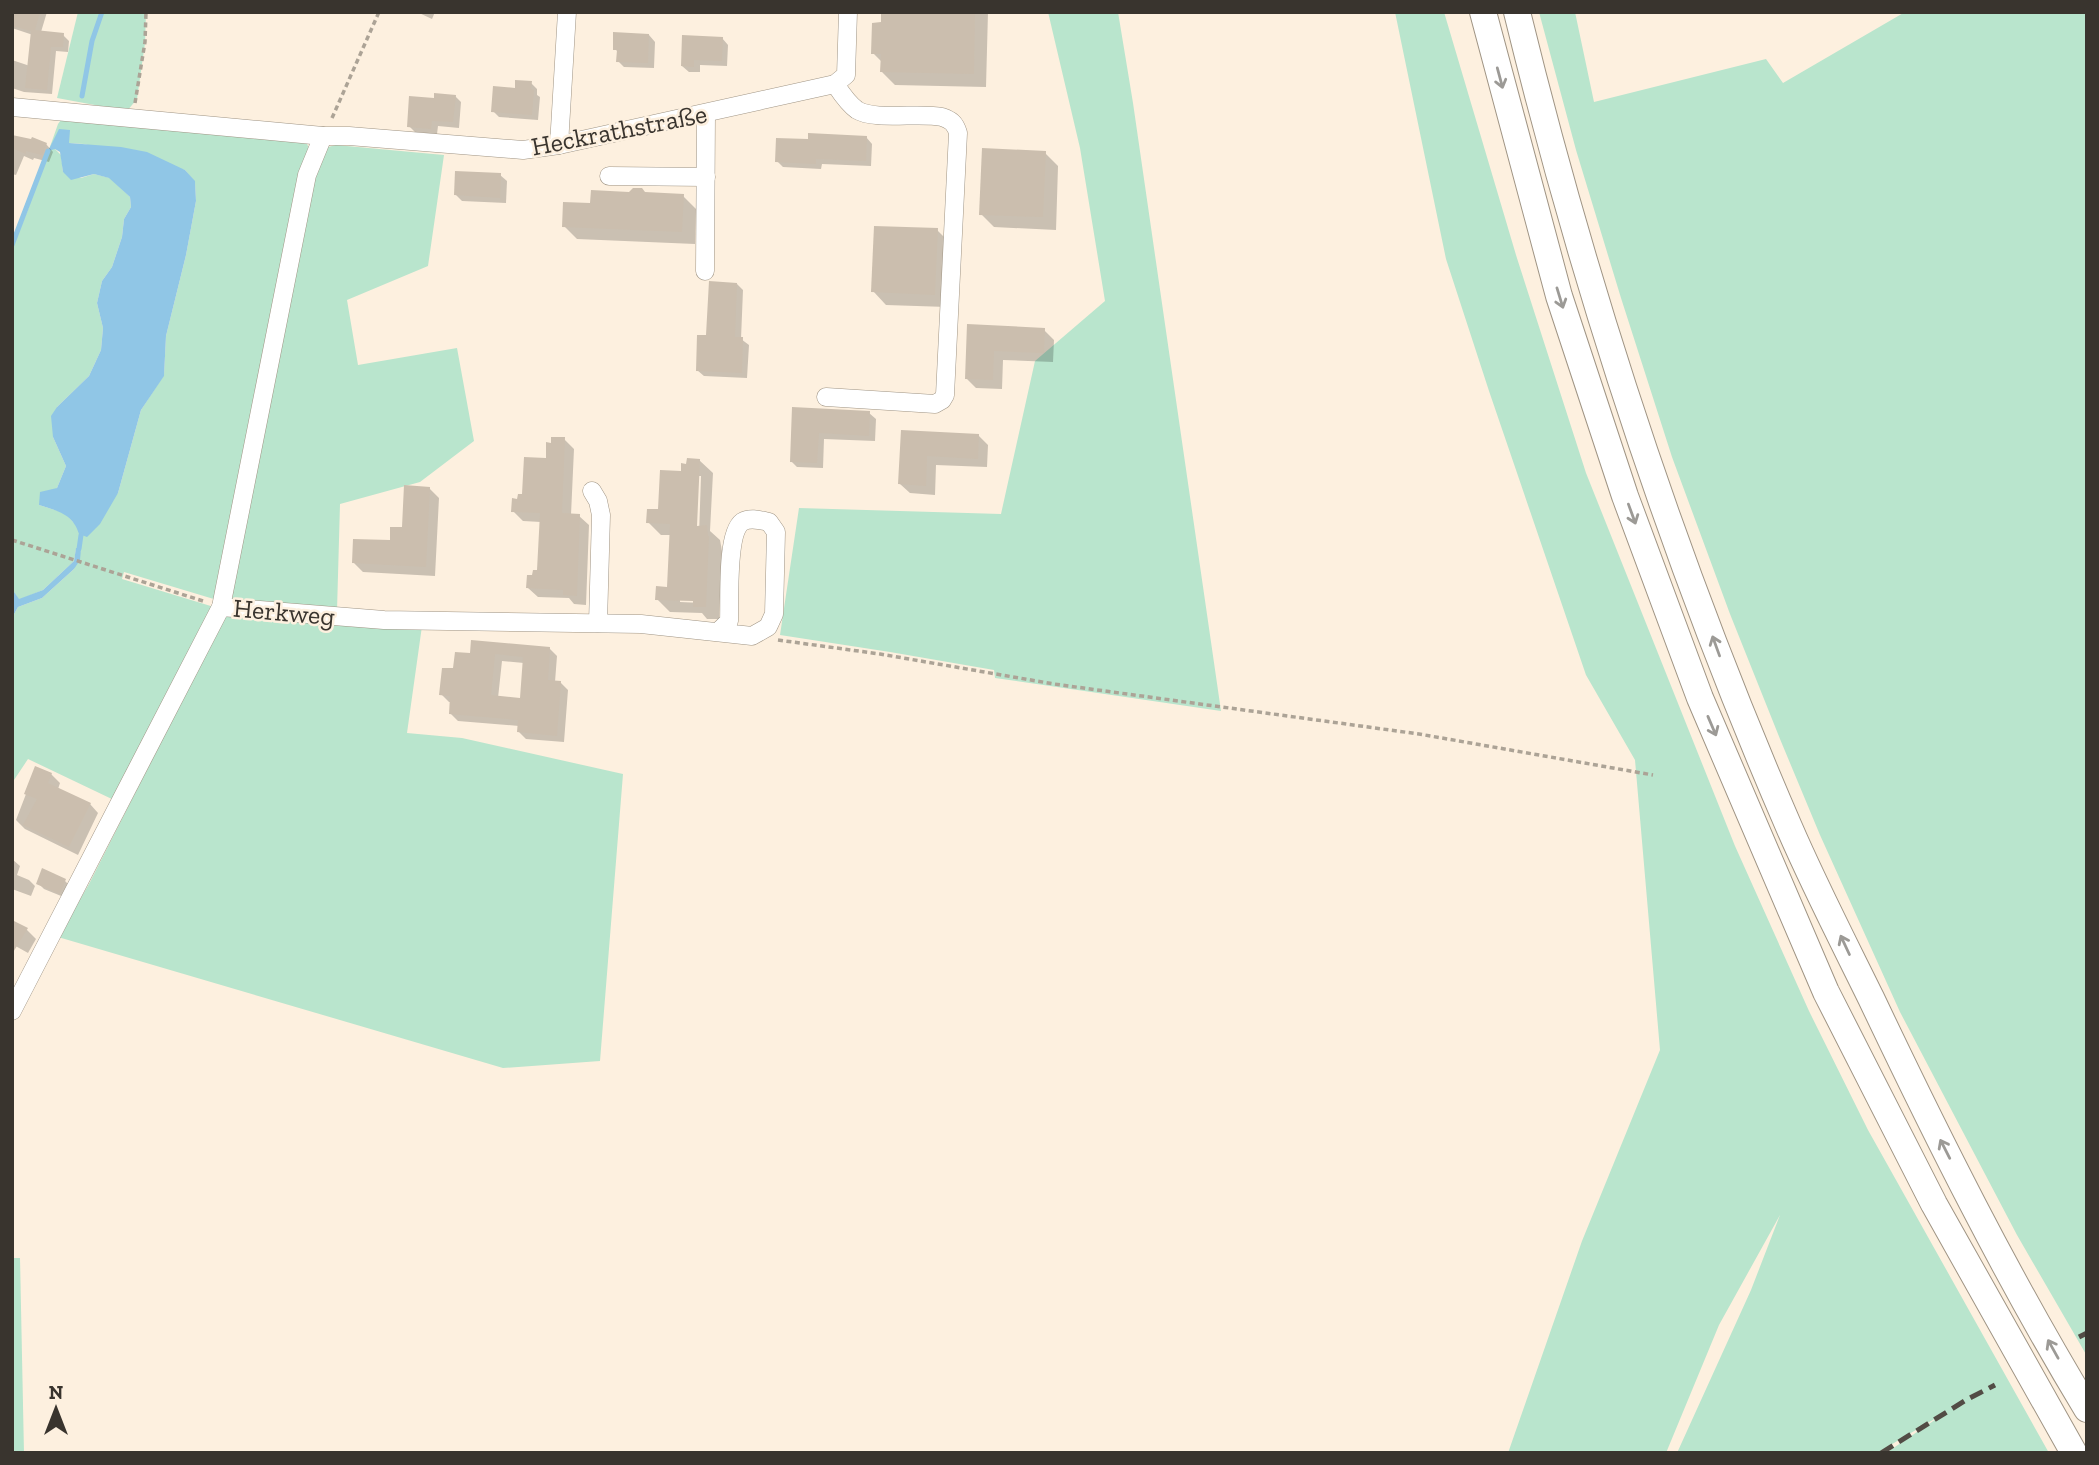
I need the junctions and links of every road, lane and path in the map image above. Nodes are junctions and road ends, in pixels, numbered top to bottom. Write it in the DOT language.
graph roads {
  1 [pos="146,12"];
  2 [pos="379,12"];
  3 [pos="567,12"];
  4 [pos="848,12"];
  5 [pos="1483,12"];
  6 [pos="1517,12"];
  7 [pos="835,84"];
  8 [pos="12,107"];
  9 [pos="706,113"];
  10 [pos="128,117"];
  11 [pos="324,136"];
  12 [pos="559,145"];
  13 [pos="609,176"];
  14 [pos="706,177"];
  15 [pos="705,271"];
  16 [pos="826,397"];
  17 [pos="592,491"];
  18 [pos="12,540"];
  19 [pos="221,607"];
  20 [pos="598,623"];
  21 [pos="718,632"];
  22 [pos="752,636"];
  23 [pos="1653,775"];
  24 [pos="12,1011"];
  25 [pos="2087,1409"];
  26 [pos="2074,1453"];
  1 -- 10 [label="path"];
  2 -- 11 [label="path"];
  3 -- 12 [label="street"];
  4 -- 7 [label="street"];
  5 -- 26 [label="highway, one-way"];
  25 -- 6 [label="highway, one-way"];
  7 -- 9 [label="street, Heckrathstraße"];
  7 -- 16 [label="street"];
  8 -- 10 [label="street, Heckrathstraße"];
  9 -- 12 [label="street, Heckrathstraße"];
  9 -- 14 [label="street"];
  10 -- 11 [label="street, Heckrathstraße"];
  11 -- 12 [label="street, Heckrathstraße"];
  11 -- 19 [label="street"];
  13 -- 14 [label="street"];
  14 -- 15 [label="street"];
  17 -- 20 [label="street"];
  18 -- 19 [label="path"];
  19 -- 20 [label="street, Herkweg"];
  19 -- 24 [label="street, Herkweg"];
  20 -- 21 [label="street, Herkweg"];
  21 -- 22 [label="street, Herkweg"];
  21 -- 22 [label="street"];
  22 -- 23 [label="path"];
}
